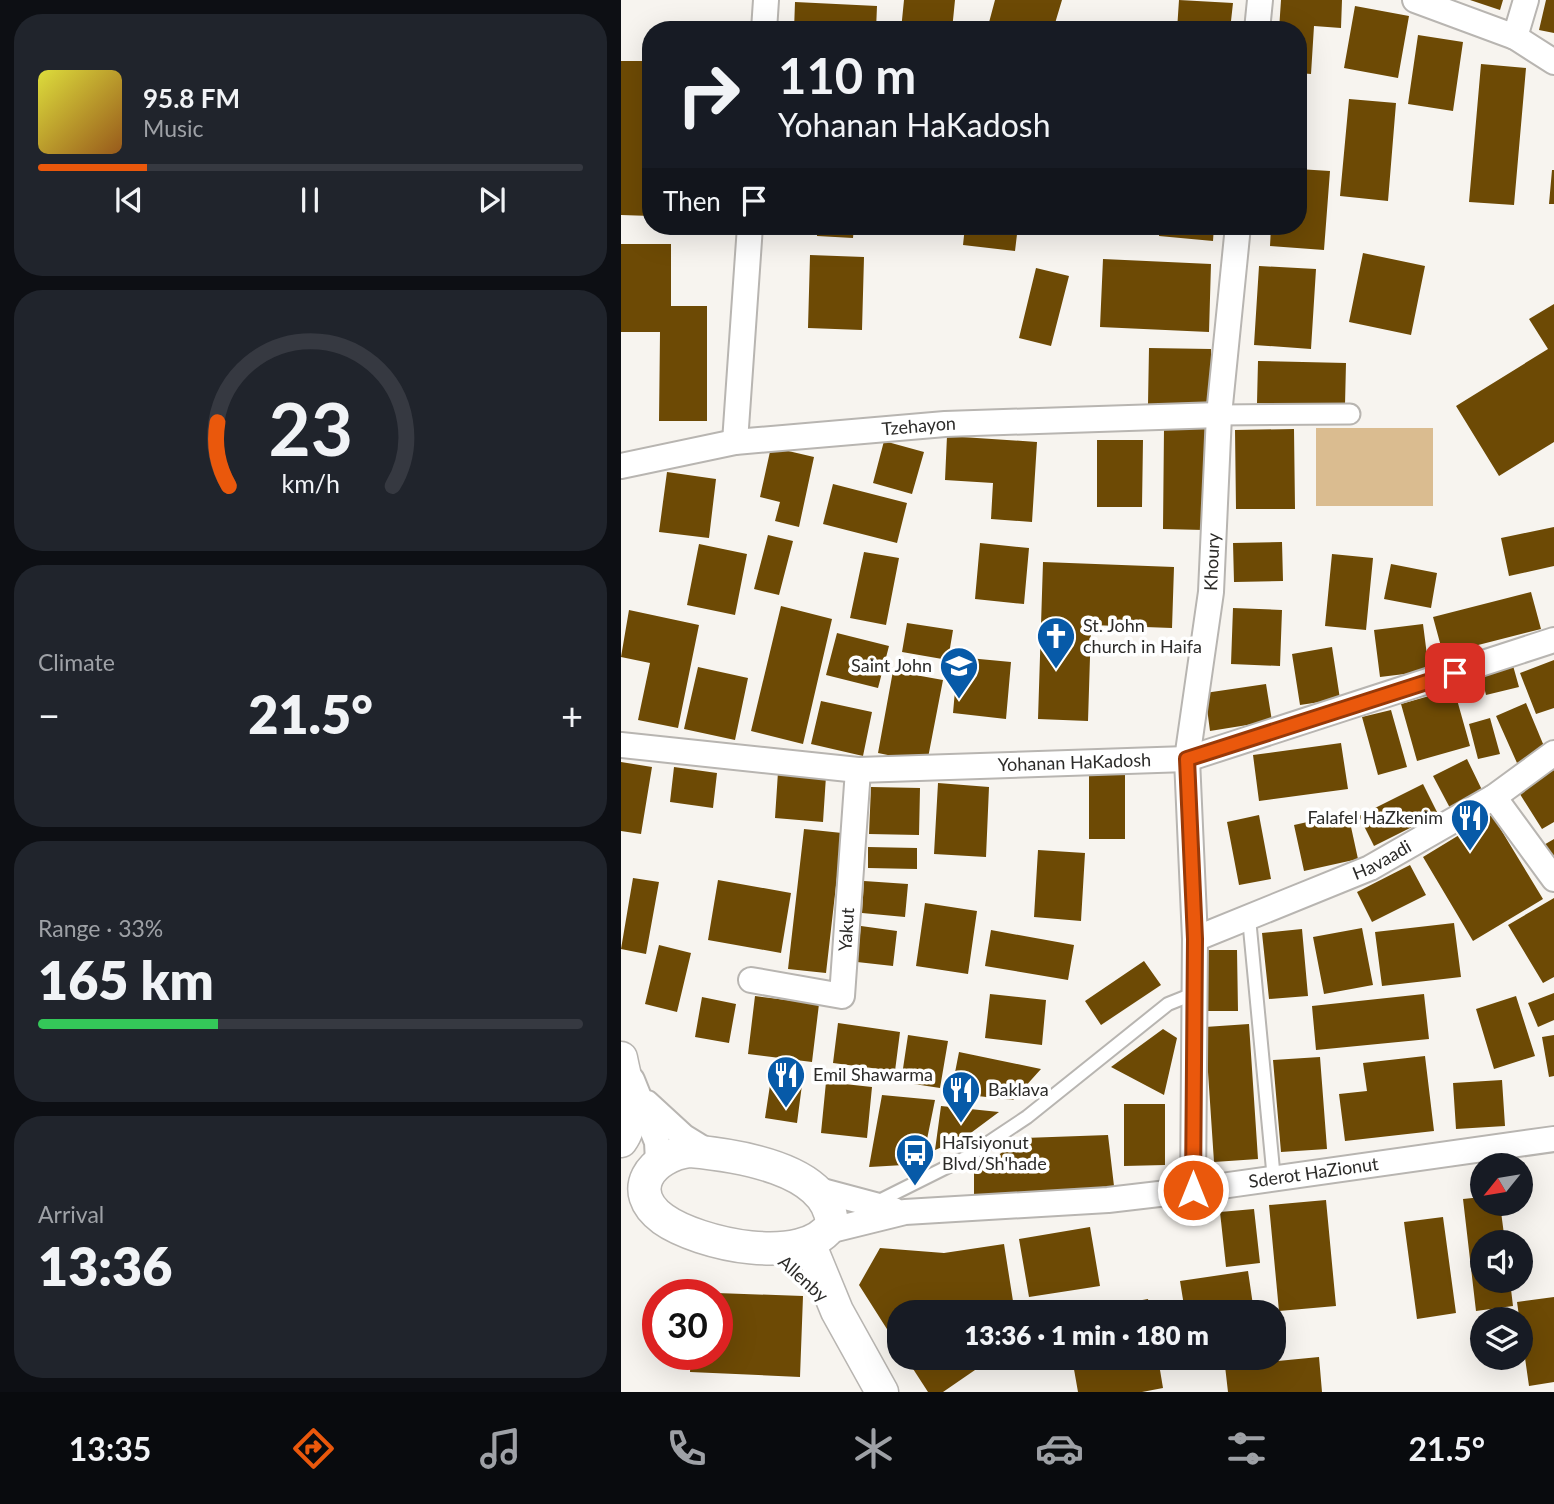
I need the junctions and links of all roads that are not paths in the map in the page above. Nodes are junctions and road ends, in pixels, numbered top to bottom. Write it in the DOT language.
graph roads {
  1 [pos="766,0"];
  2 [pos="1260,0"];
  3 [pos="1526,0"];
  4 [pos="1424,4"];
  5 [pos="765,21"];
  6 [pos="1258,21"];
  7 [pos="1515,37"];
  8 [pos="1554,62"];
  9 [pos="750,235"];
  10 [pos="1237,235"];
  11 [pos="1350,414"];
  12 [pos="1219,415"];
  13 [pos="735,442"];
  14 [pos="621,466"];
  15 [pos="1554,640"];
  16 [pos="621,745"];
  17 [pos="1554,753"];
  18 [pos="1187,759"];
  19 [pos="858,770"];
  20 [pos="1494,797"];
  21 [pos="1554,879"];
  22 [pos="1249,918"];
  23 [pos="1195,939"];
  24 [pos="751,980"];
  25 [pos="1193,994"];
  26 [pos="621,1057"];
  27 [pos="639,1095"];
  28 [pos="1554,1139"];
  29 [pos="621,1142"];
  30 [pos="710,1153"];
  31 [pos="643,1164"];
  32 [pos="1274,1180"];
  33 [pos="819,1190"];
  34 [pos="1193,1190"];
  35 [pos="621,1202"];
  36 [pos="870,1205"];
  37 [pos="652,1209"];
  38 [pos="905,1212"];
  39 [pos="818,1237"];
  40 [pos="767,1250"];
  41 [pos="837,1311"];
  42 [pos="882,1392"];
  1 -- 5 [label="street"];
  2 -- 6 [label="street"];
  3 -- 7 [label="street"];
  4 -- 7 [label="street"];
  7 -- 8 [label="street"];
  9 -- 13 [label="street"];
  10 -- 12 [label="street, Khoury"];
  11 -- 12 [label="street"];
  12 -- 13 [label="street, Tzehayon"];
  12 -- 18 [label="street, Khoury"];
  13 -- 14 [label="street, Tzehayon"];
  15 -- 18 [label="street, Yohanan HaKadosh"];
  16 -- 19 [label="street, Yohanan HaKadosh"];
  17 -- 20 [label="street, Havaadi"];
  18 -- 19 [label="street, Yohanan HaKadosh"];
  18 -- 23 [label="street, Khoury"];
  19 -- 24 [label="street, Yakut"];
  20 -- 21 [label="street"];
  20 -- 22 [label="street, Havaadi"];
  22 -- 23 [label="street, Havaadi"];
  22 -- 32 [label="lane"];
  23 -- 25 [label="street, Khoury"];
  25 -- 34 [label="street, Khoury"];
  25 -- 36 [label="lane"];
  26 -- 27 [label="street"];
  26 -- 29 [label="street"];
  27 -- 30 [label="street"];
  27 -- 31 [label="street"];
  28 -- 32 [label="street, Sderot HaZionut"];
  30 -- 31 [label="street"];
  30 -- 33 [label="street"];
  31 -- 37 [label="street"];
  32 -- 34 [label="street, Sderot HaZionut"];
  33 -- 36 [label="street, Sderot HaZionut"];
  33 -- 39 [label="street, Allenby"];
  34 -- 38 [label="street, Sderot HaZionut"];
  35 -- 37 [label="street"];
  36 -- 38 [label="street, Sderot HaZionut"];
  37 -- 40 [label="street"];
  38 -- 39 [label="street, Sderot HaZionut"];
  39 -- 40 [label="street"];
  39 -- 41 [label="street, Allenby"];
  40 -- 41 [label="street, Allenby"];
  41 -- 42 [label="street, Allenby"];
}
